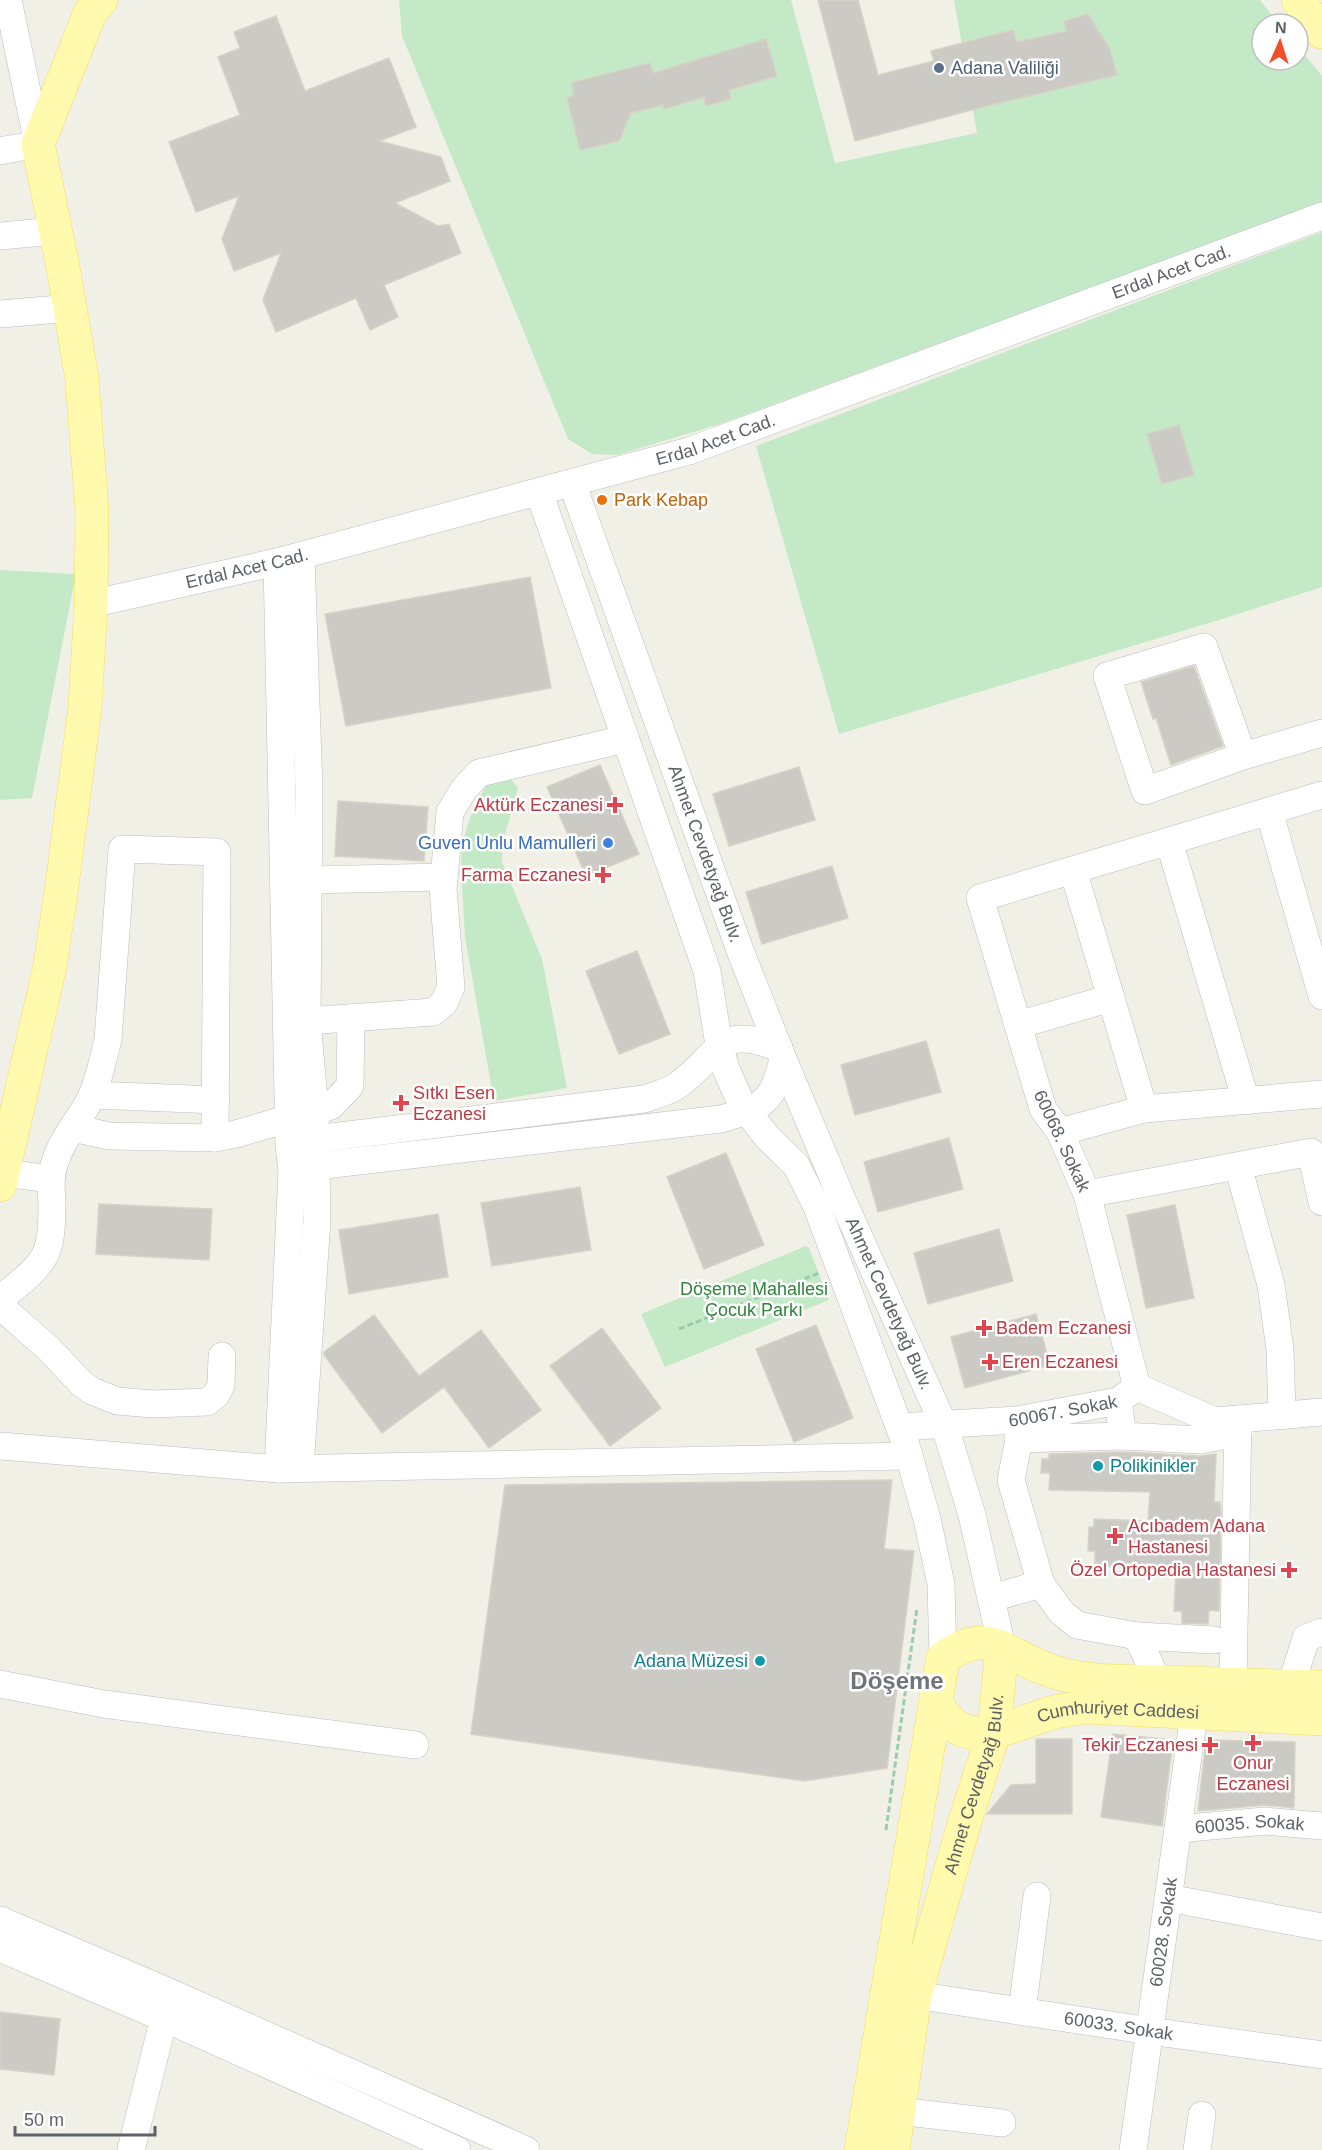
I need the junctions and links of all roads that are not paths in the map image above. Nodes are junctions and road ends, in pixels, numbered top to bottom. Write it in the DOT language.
graph roads {
  1 [pos="8,0"];
  2 [pos="101,0"];
  3 [pos="1298,0"];
  4 [pos="1322,32"];
  5 [pos="7,37"];
  6 [pos="38,144"];
  7 [pos="0,151"];
  8 [pos="1322,216"];
  9 [pos="55,231"];
  10 [pos="0,236"];
  11 [pos="71,308"];
  12 [pos="0,314"];
  13 [pos="572,483"];
  14 [pos="539,492"];
  15 [pos="290,559"];
  16 [pos="91,604"];
  17 [pos="1322,733"];
  18 [pos="625,739"];
  19 [pos="1243,756"];
  20 [pos="1322,795"];
  21 [pos="1269,811"];
  22 [pos="1169,841"];
  23 [pos="1073,870"];
  24 [pos="444,877"];
  25 [pos="308,880"];
  26 [pos="1322,996"];
  27 [pos="1111,998"];
  28 [pos="351,1018"];
  29 [pos="307,1021"];
  30 [pos="1018,1025"];
  31 [pos="719,1045"];
  32 [pos="781,1054"];
  33 [pos="1322,1094"];
  34 [pos="92,1095"];
  35 [pos="216,1100"];
  36 [pos="1246,1101"];
  37 [pos="1144,1109"];
  38 [pos="748,1111"];
  39 [pos="302,1114"];
  40 [pos="73,1128"];
  41 [pos="1060,1132"];
  42 [pos="216,1138"];
  43 [pos="303,1155"];
  44 [pos="1238,1166"];
  45 [pos="3,1171"];
  46 [pos="53,1171"];
  47 [pos="1087,1194"];
  48 [pos="1322,1202"];
  49 [pos="0,1296"];
  50 [pos="0,1306"];
  51 [pos="222,1356"];
  52 [pos="1127,1394"];
  53 [pos="1322,1412"];
  54 [pos="1282,1416"];
  55 [pos="944,1424"];
  56 [pos="1238,1426"];
  57 [pos="900,1427"];
  58 [pos="1018,1429"];
  59 [pos="1123,1436"];
  60 [pos="0,1446"];
  61 [pos="909,1456"];
  62 [pos="289,1468"];
  63 [pos="1041,1584"];
  64 [pos="992,1598"];
  65 [pos="1322,1632"];
  66 [pos="1137,1636"];
  67 [pos="1214,1640"];
  68 [pos="1002,1647"];
  69 [pos="943,1658"];
  70 [pos="1158,1682"];
  71 [pos="0,1684"];
  72 [pos="1233,1684"];
  73 [pos="1307,1687"];
  74 [pos="936,1698"];
  75 [pos="1194,1714"];
  76 [pos="1322,1719"];
  77 [pos="994,1732"];
  78 [pos="415,1745"];
  79 [pos="1322,1826"];
  80 [pos="1178,1829"];
  81 [pos="1037,1896"];
  82 [pos="1168,1898"];
  83 [pos="0,1920"];
  84 [pos="1322,1927"];
  85 [pos="0,1948"];
  86 [pos="915,1995"];
  87 [pos="1022,2011"];
  88 [pos="164,2018"];
  89 [pos="1150,2031"];
  90 [pos="1322,2055"];
  91 [pos="899,2111"];
  92 [pos="1202,2115"];
  93 [pos="1002,2123"];
  94 [pos="405,2138"];
  95 [pos="131,2150"];
  96 [pos="458,2150"];
  97 [pos="526,2150"];
  98 [pos="861,2150"];
  99 [pos="893,2150"];
  100 [pos="1133,2150"];
  101 [pos="1197,2150"];
  1 -- 5 [label="street"];
  2 -- 6 [label="main road"];
  3 -- 4 [label="main road"];
  5 -- 6 [label="street"];
  6 -- 7 [label="street"];
  6 -- 9 [label="main road"];
  8 -- 13 [label="street, Erdal Acet Cad."];
  9 -- 10 [label="street"];
  9 -- 11 [label="main road"];
  11 -- 12 [label="street"];
  11 -- 16 [label="main road"];
  13 -- 14 [label="street, Erdal Acet Cad."];
  13 -- 32 [label="street, Ahmet Cevdetyağ Bulv."];
  14 -- 15 [label="street, Erdal Acet Cad."];
  14 -- 18 [label="street, Ahmet Cevdetyağ Bulv."];
  15 -- 16 [label="street, Erdal Acet Cad."];
  15 -- 25 [label="street"];
  15 -- 39 [label="street"];
  16 -- 45 [label="main road"];
  17 -- 19 [label="street"];
  18 -- 24 [label="street"];
  18 -- 31 [label="street, Ahmet Cevdetyağ Bulv."];
  19 -- 19 [label="street"];
  20 -- 21 [label="street"];
  21 -- 22 [label="street"];
  21 -- 26 [label="street"];
  22 -- 23 [label="street"];
  22 -- 36 [label="street"];
  23 -- 27 [label="street"];
  23 -- 30 [label="street, 60068. Sokak"];
  24 -- 25 [label="street"];
  24 -- 28 [label="street"];
  25 -- 29 [label="street"];
  27 -- 30 [label="street"];
  27 -- 37 [label="street"];
  28 -- 29 [label="street"];
  28 -- 39 [label="street"];
  29 -- 39 [label="street"];
  30 -- 41 [label="street, 60068. Sokak"];
  31 -- 32 [label="street"];
  31 -- 38 [label="street, Ahmet Cevdetyağ Bulv."];
  31 -- 43 [label="street"];
  32 -- 38 [label="street"];
  32 -- 55 [label="street, Ahmet Cevdetyağ Bulv."];
  33 -- 36 [label="street"];
  34 -- 35 [label="street"];
  34 -- 35 [label="street"];
  34 -- 40 [label="street"];
  35 -- 42 [label="street"];
  36 -- 37 [label="street"];
  37 -- 41 [label="street"];
  38 -- 43 [label="street"];
  38 -- 57 [label="street, Ahmet Cevdetyağ Bulv."];
  39 -- 42 [label="street"];
  39 -- 43 [label="street"];
  40 -- 42 [label="street"];
  40 -- 46 [label="street"];
  41 -- 47 [label="street, 60068. Sokak"];
  43 -- 62 [label="street"];
  44 -- 47 [label="street"];
  44 -- 48 [label="street"];
  44 -- 54 [label="street"];
  45 -- 46 [label="street"];
  46 -- 49 [label="street"];
  47 -- 52 [label="street, 60068. Sokak"];
  50 -- 51 [label="street"];
  52 -- 56 [label="street, 60067. Sokak"];
  52 -- 58 [label="street, 60067. Sokak"];
  52 -- 59 [label="street, 60068. Sokak"];
  53 -- 54 [label="street, 60067. Sokak"];
  54 -- 56 [label="street, 60067. Sokak"];
  55 -- 57 [label="street, 60067. Sokak"];
  55 -- 58 [label="street, 60067. Sokak"];
  55 -- 64 [label="street, Ahmet Cevdetyağ Bulv."];
  56 -- 59 [label="street"];
  56 -- 72 [label="street"];
  57 -- 61 [label="street, Ahmet Cevdetyağ Bulv."];
  58 -- 59 [label="street"];
  58 -- 63 [label="street"];
  60 -- 62 [label="street"];
  61 -- 62 [label="street"];
  61 -- 69 [label="street, Ahmet Cevdetyağ Bulv."];
  63 -- 64 [label="street"];
  63 -- 66 [label="street"];
  64 -- 68 [label="street, Ahmet Cevdetyağ Bulv."];
  65 -- 73 [label="street"];
  66 -- 67 [label="street"];
  66 -- 70 [label="street"];
  68 -- 69 [label="main road, Cumhuriyet Caddesi"];
  68 -- 70 [label="main road, Cumhuriyet Caddesi"];
  68 -- 77 [label="main road, Ahmet Cevdetyağ Bulv."];
  69 -- 74 [label="main road, Ahmet Cevdetyağ Bulv."];
  70 -- 72 [label="main road, Cumhuriyet Caddesi"];
  71 -- 78 [label="street"];
  72 -- 73 [label="main road, Cumhuriyet Caddesi"];
  74 -- 77 [label="main road, Cumhuriyet Caddesi"];
  74 -- 98 [label="main road, Ahmet Cevdetyağ Bulv."];
  75 -- 76 [label="main road, Cumhuriyet Caddesi"];
  75 -- 77 [label="main road, Cumhuriyet Caddesi"];
  75 -- 80 [label="street, 60028. Sokak"];
  77 -- 86 [label="main road, Ahmet Cevdetyağ Bulv."];
  79 -- 80 [label="street, 60035. Sokak"];
  80 -- 82 [label="street, 60028. Sokak"];
  81 -- 87 [label="street"];
  82 -- 84 [label="street"];
  82 -- 89 [label="street, 60028. Sokak"];
  83 -- 97 [label="street"];
  85 -- 88 [label="street"];
  86 -- 87 [label="street, 60033. Sokak"];
  86 -- 91 [label="main road, Ahmet Cevdetyağ Bulv."];
  87 -- 89 [label="street, 60033. Sokak"];
  88 -- 94 [label="street"];
  88 -- 95 [label="street"];
  89 -- 90 [label="street, 60033. Sokak"];
  89 -- 100 [label="street, 60028. Sokak"];
  91 -- 93 [label="street"];
  91 -- 99 [label="main road, Ahmet Cevdetyağ Bulv."];
  92 -- 101 [label="street"];
  94 -- 96 [label="street"];
}
